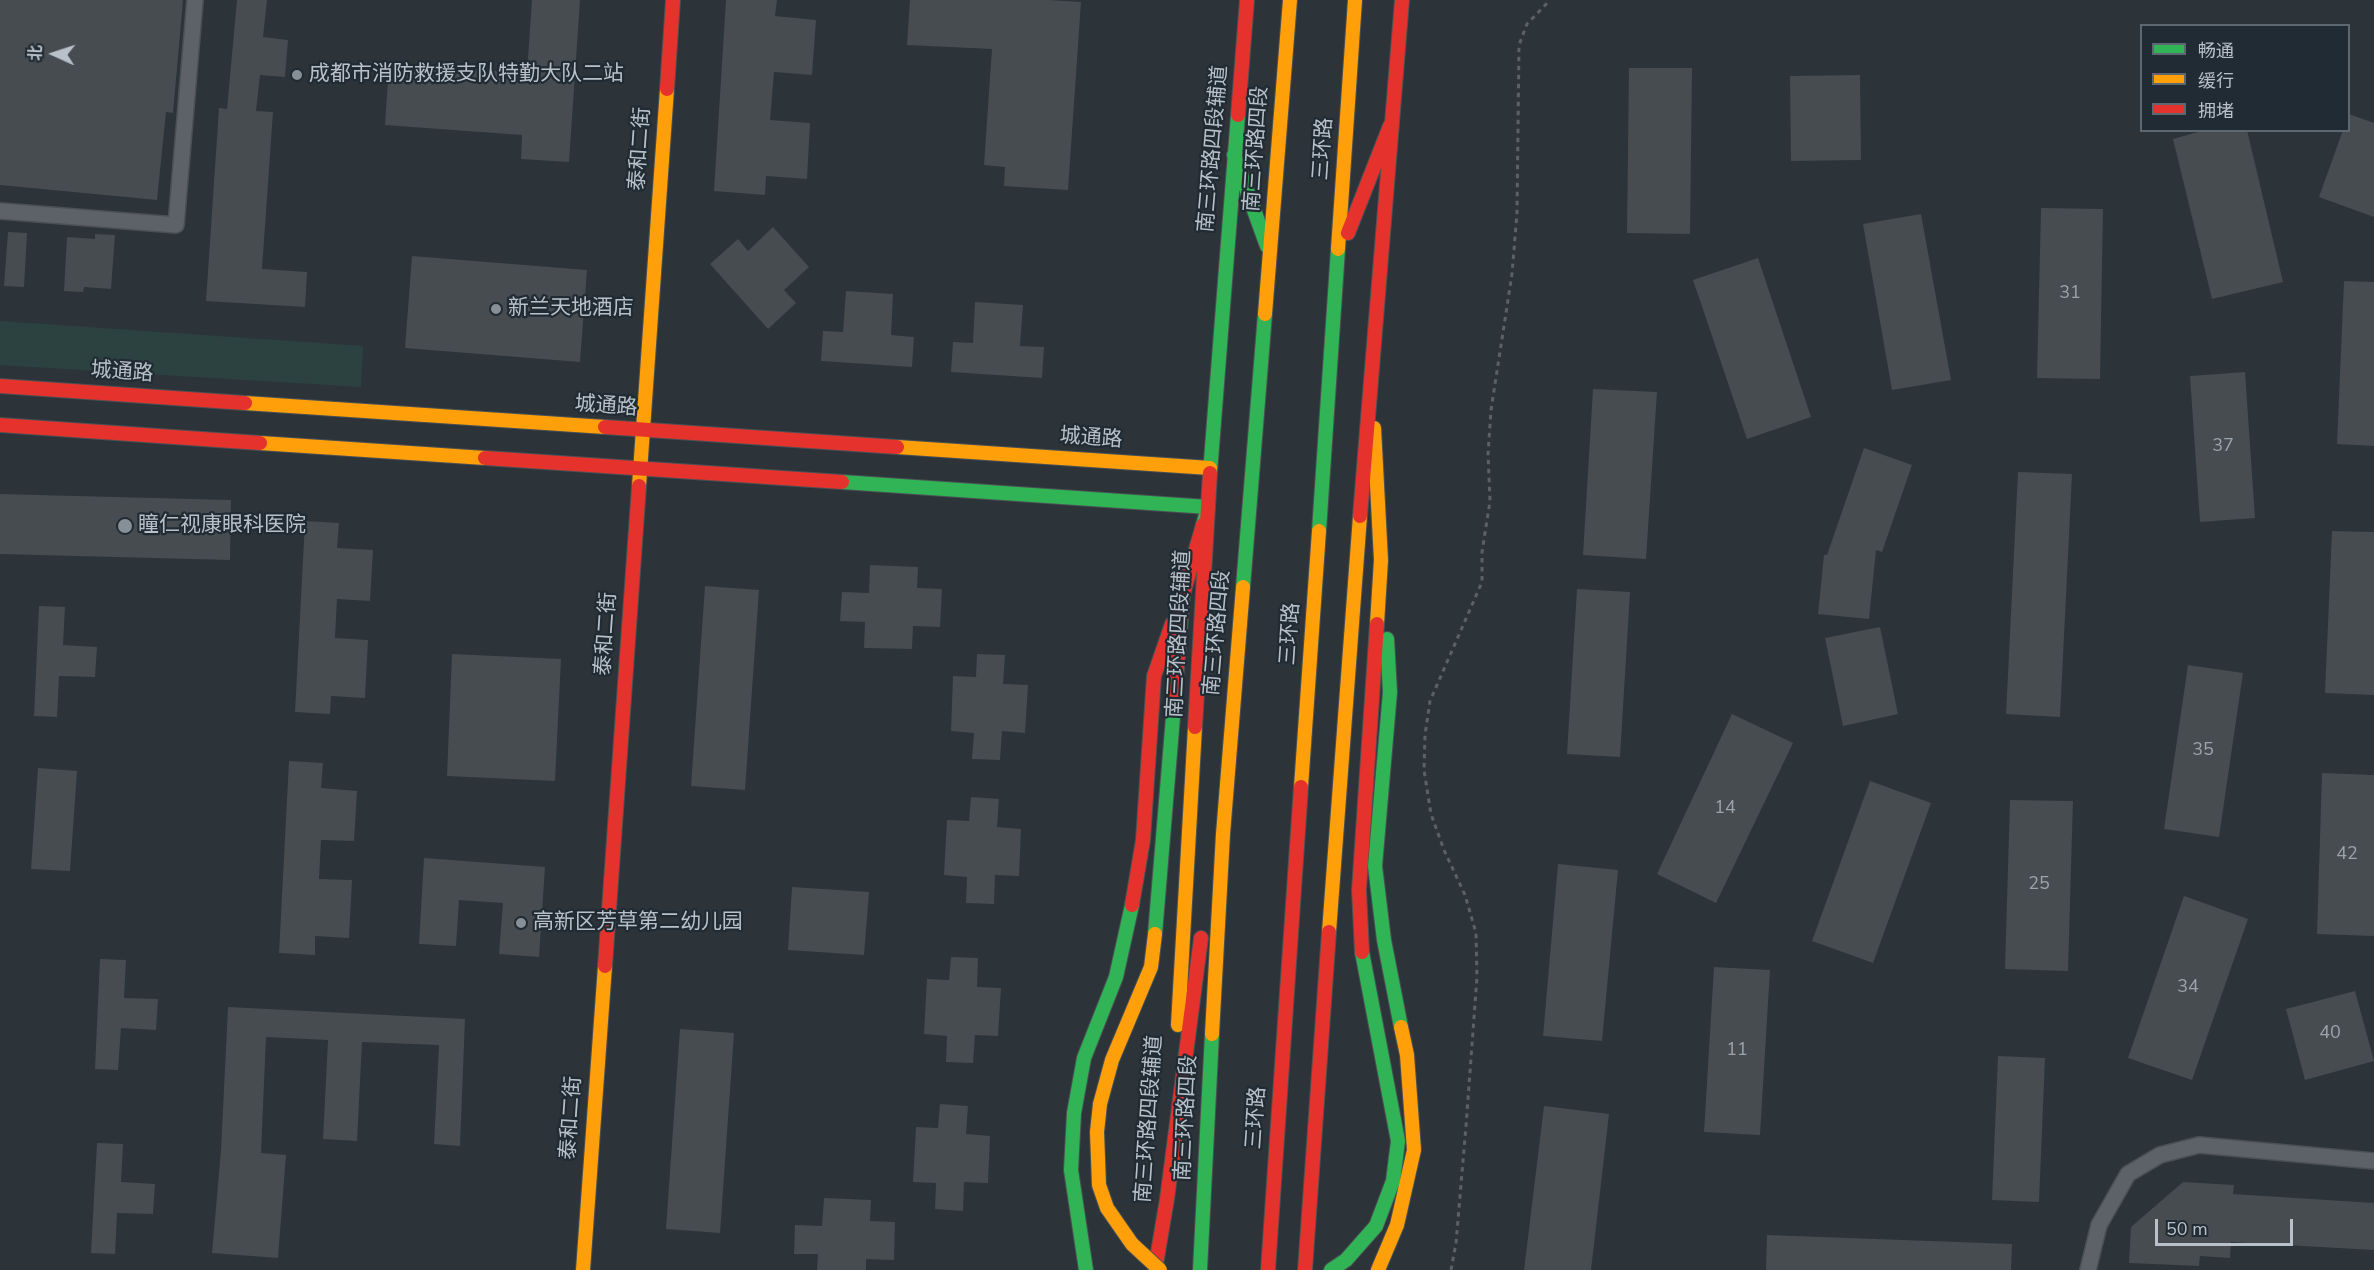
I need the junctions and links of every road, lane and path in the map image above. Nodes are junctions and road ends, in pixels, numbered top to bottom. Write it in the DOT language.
graph roads {
  1 [pos="195,0"];
  2 [pos="673,0"];
  3 [pos="1247,0"];
  4 [pos="1290,0"];
  5 [pos="1355,0"];
  6 [pos="1402,0"];
  7 [pos="1550,0"];
  8 [pos="1390,126"];
  9 [pos="1234,154"];
  10 [pos="0,211"];
  11 [pos="1270,255"];
  12 [pos="1338,257"];
  13 [pos="1371,358"];
  14 [pos="0,386"];
  15 [pos="0,425"];
  16 [pos="642,430"];
  17 [pos="1210,468"];
  18 [pos="639,469"];
  19 [pos="1208,507"];
  20 [pos="1381,560"];
  21 [pos="1183,594"];
  22 [pos="1240,629"];
  23 [pos="1205,902"];
  24 [pos="1202,926"];
  25 [pos="2374,1161"];
  26 [pos="1167,1199"];
  27 [pos="583,1270"];
  28 [pos="1086,1270"];
  29 [pos="1155,1270"];
  30 [pos="1160,1270"];
  31 [pos="1200,1270"];
  32 [pos="1268,1270"];
  33 [pos="1305,1270"];
  34 [pos="1331,1270"];
  35 [pos="1378,1270"];
  36 [pos="1451,1270"];
  37 [pos="2088,1270"];
  1 -- 10 [label="street"];
  2 -- 16 [label="main road, 泰和二街"];
  3 -- 9 [label="main road, 南三环路四段辅道"];
  4 -- 11 [label="main road, 南三环路四段"];
  5 -- 12 [label="main road, 三环路"];
  6 -- 8 [label="main road"];
  7 -- 36 [label="path"];
  8 -- 12 [label="main road"];
  8 -- 13 [label="main road"];
  9 -- 11 [label="main road"];
  9 -- 17 [label="main road, 南三环路四段辅道"];
  11 -- 22 [label="main road, 南三环路四段"];
  12 -- 32 [label="main road, 三环路"];
  13 -- 20 [label="main road"];
  13 -- 33 [label="main road"];
  14 -- 16 [label="main road, 城通路"];
  15 -- 18 [label="main road"];
  16 -- 17 [label="main road, 城通路"];
  16 -- 18 [label="main road, 泰和二街"];
  17 -- 19 [label="main road, 南三环路四段辅道"];
  18 -- 19 [label="main road"];
  18 -- 27 [label="main road, 泰和二街"];
  19 -- 21 [label="main road"];
  19 -- 26 [label="main road, 南三环路四段辅道"];
  20 -- 34 [label="main road"];
  20 -- 35 [label="main road"];
  21 -- 28 [label="main road"];
  21 -- 30 [label="main road, bridge"];
  22 -- 23 [label="main road"];
  22 -- 31 [label="main road, 南三环路四段"];
  24 -- 26 [label="main road"];
  25 -- 37 [label="street"];
  26 -- 29 [label="main road, 南三环路四段辅道"];
}
